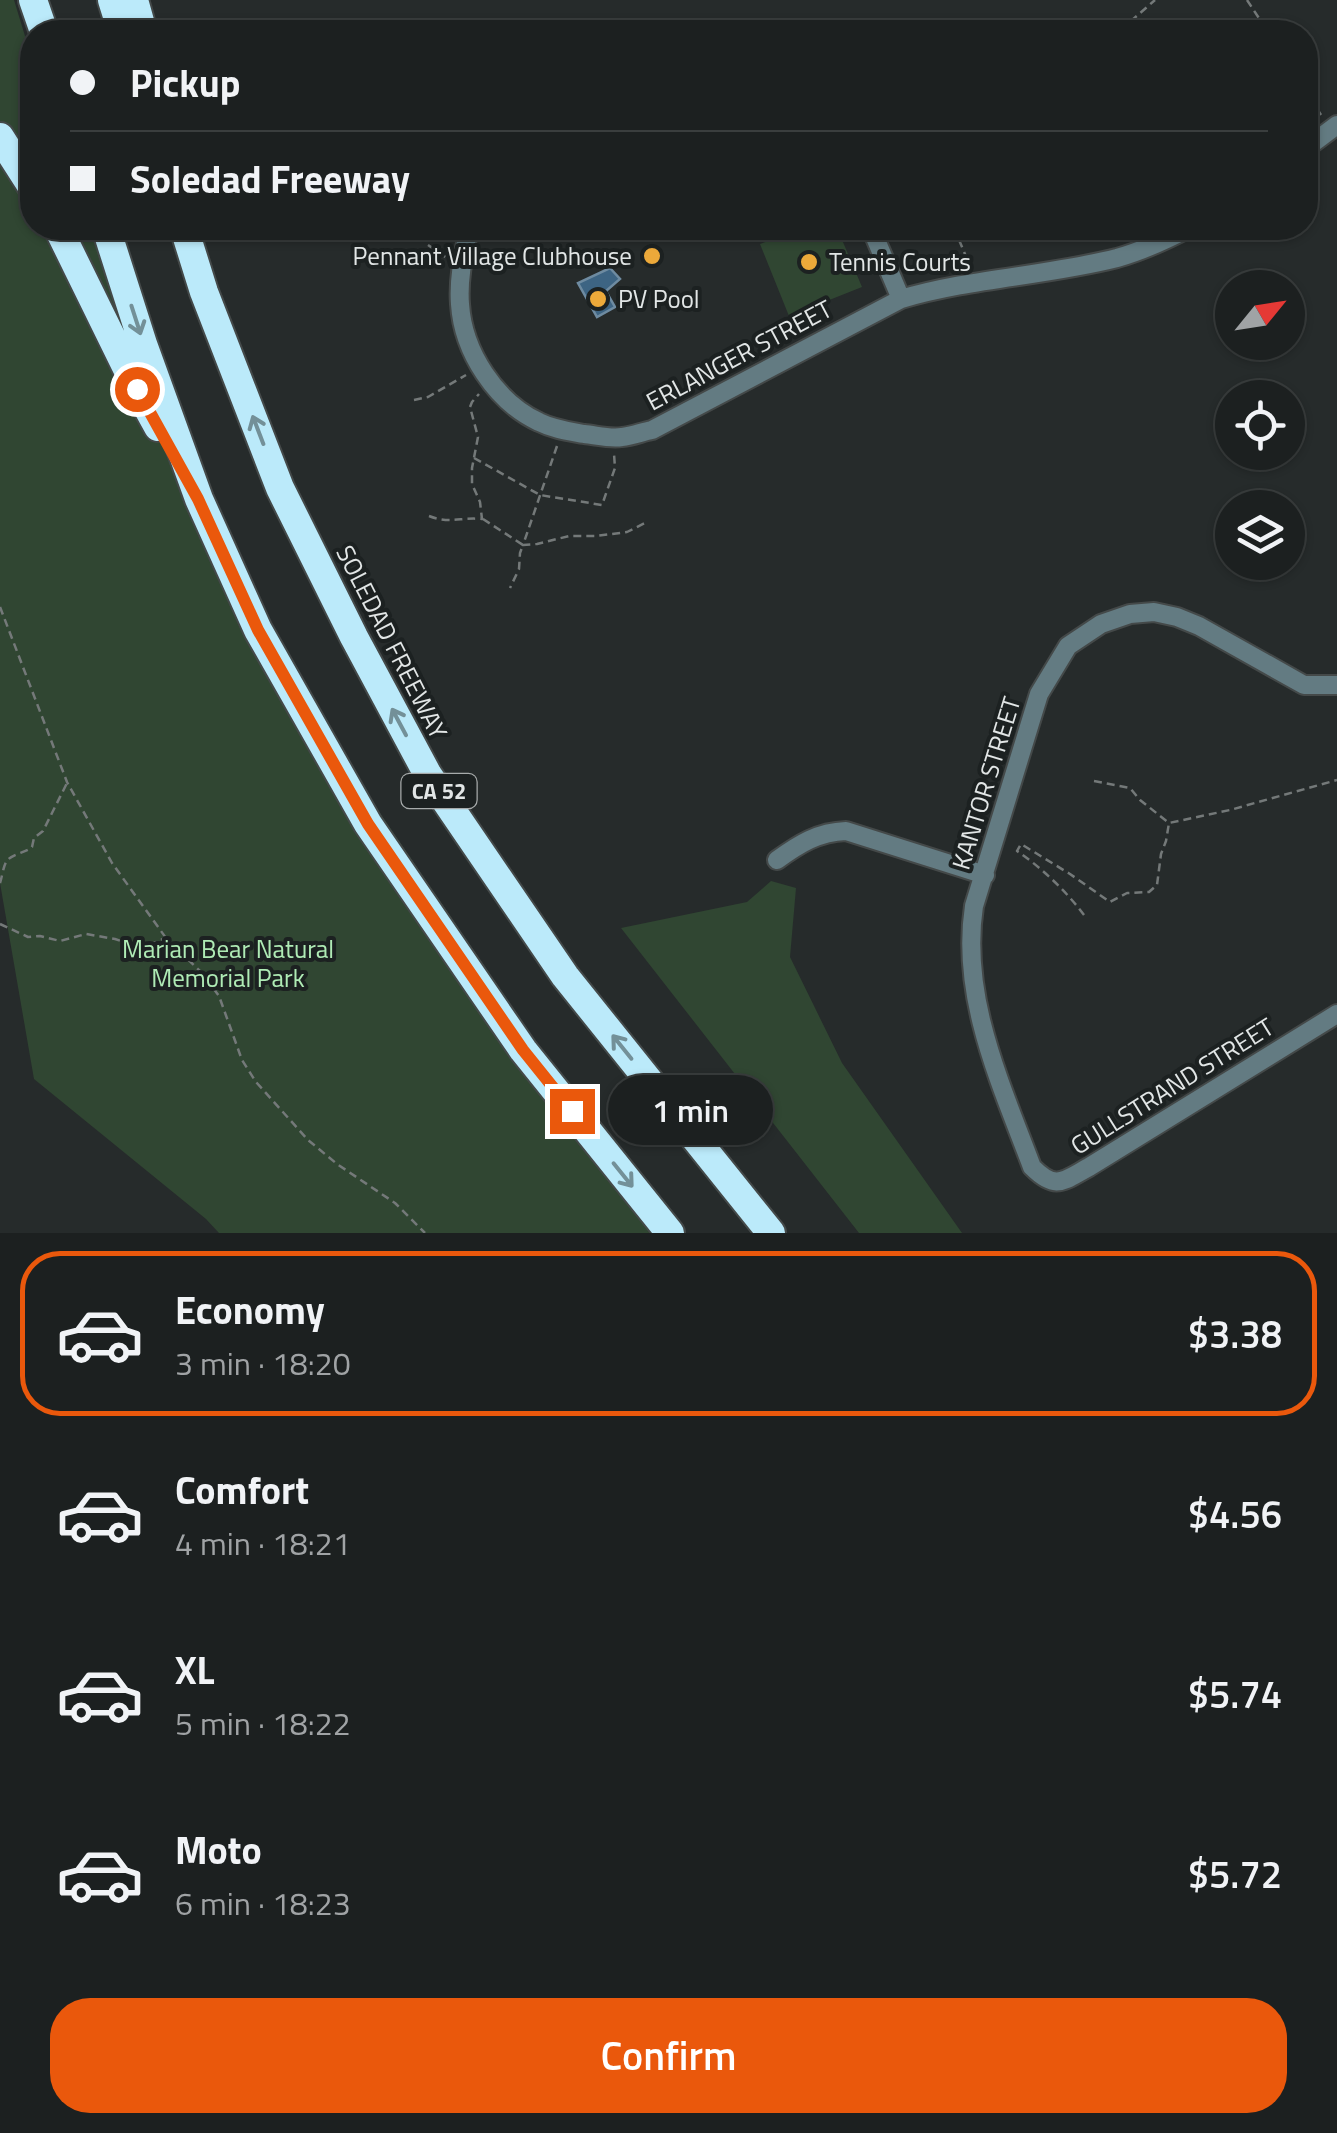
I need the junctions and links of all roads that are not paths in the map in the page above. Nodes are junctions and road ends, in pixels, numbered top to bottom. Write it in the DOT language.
graph roads {
  1 [pos="2,139"];
  2 [pos="20,168"];
  3 [pos="64,240"];
  4 [pos="110,240"];
  5 [pos="190,240"];
  6 [pos="467,240"];
  7 [pos="876,240"];
  8 [pos="1164,240"];
  9 [pos="902,299"];
  10 [pos="198,499"];
  11 [pos="1337,686"];
  12 [pos="777,860"];
  13 [pos="985,874"];
  14 [pos="1337,1014"];
  15 [pos="1032,1167"];
  16 [pos="670,1233"];
  17 [pos="770,1233"];
  1 -- 2 [label="highway"];
  3 -- 10 [label="highway"];
  4 -- 10 [label="highway, CA 52, one-way"];
  17 -- 5 [label="highway, SOLEDAD FREEWAY / CA 52, one-way"];
  6 -- 9 [label="street, ERLANGER STREET"];
  7 -- 9 [label="street"];
  8 -- 9 [label="street, ERLANGER STREET"];
  10 -- 16 [label="highway, CA 52, one-way"];
  11 -- 13 [label="street, KANTOR STREET"];
  12 -- 13 [label="street"];
  13 -- 15 [label="street, KANTOR STREET"];
  14 -- 15 [label="street, GULLSTRAND STREET"];
}
